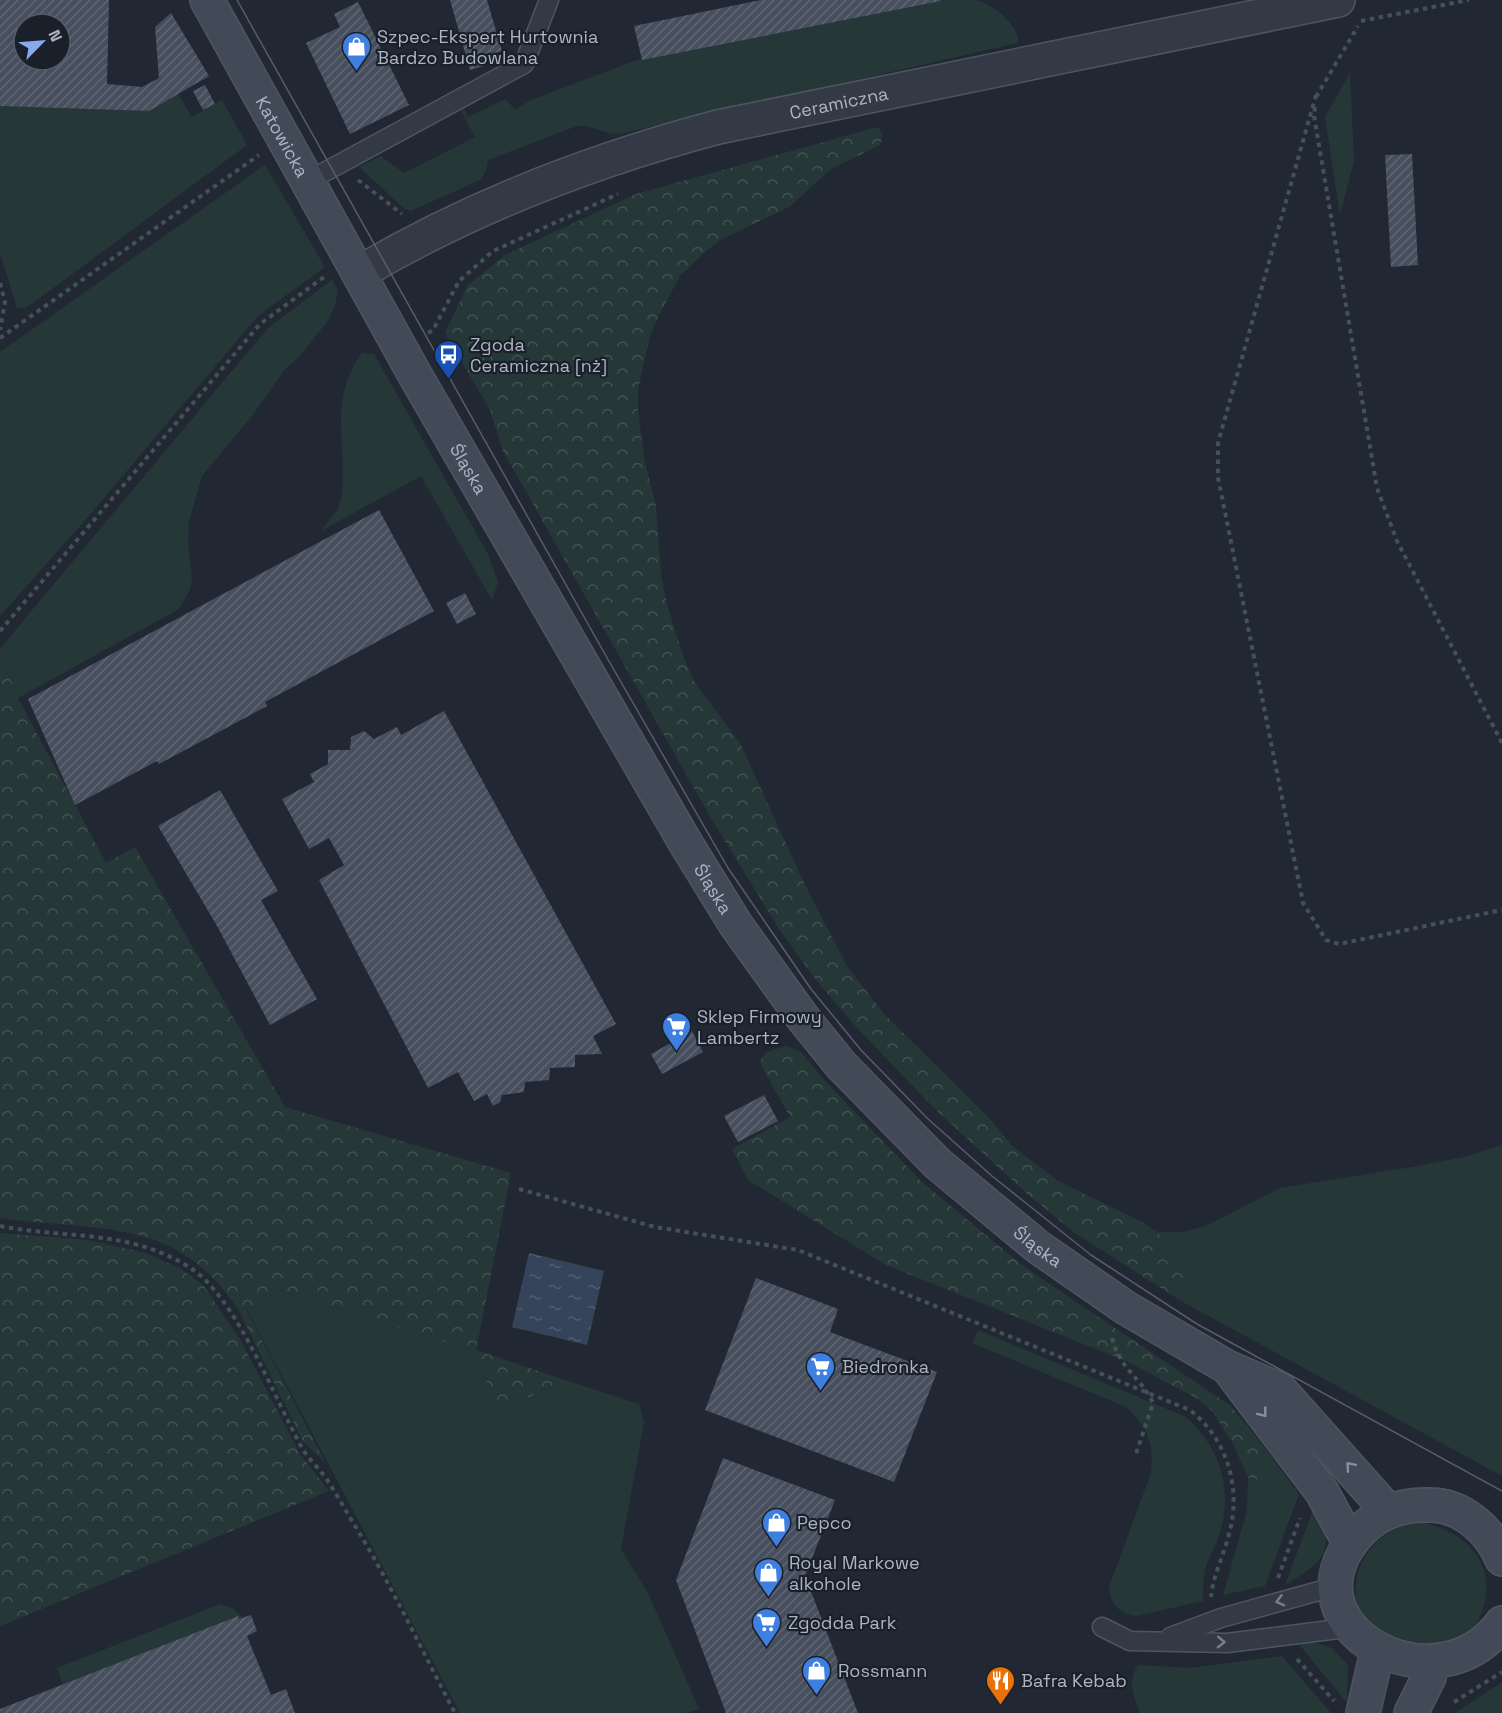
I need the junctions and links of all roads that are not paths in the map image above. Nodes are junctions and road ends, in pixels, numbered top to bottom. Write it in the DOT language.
graph roads {
  1 [pos="207,0"];
  2 [pos="549,0"];
  3 [pos="1353,15"];
  4 [pos="308,181"];
  5 [pos="346,272"];
  6 [pos="1227,1367"];
  7 [pos="1388,1511"];
  8 [pos="1350,1544"];
  9 [pos="1502,1559"];
  10 [pos="1337,1586"];
  11 [pos="1502,1623"];
  12 [pos="1102,1628"];
  13 [pos="1346,1628"];
  14 [pos="1162,1640"];
  15 [pos="1375,1661"];
  16 [pos="1429,1677"];
  17 [pos="1352,1711"];
  18 [pos="1411,1713"];
  1 -- 4 [label="street, Katowicka"];
  2 -- 4 [label="lane"];
  3 -- 5 [label="street, Ceramiczna"];
  4 -- 5 [label="street, Katowicka"];
  5 -- 6 [label="street, Śląska"];
  7 -- 6 [label="street, Śląska, one-way"];
  6 -- 8 [label="street, Śląska, one-way"];
  7 -- 8 [label="street"];
  7 -- 9 [label="street"];
  8 -- 10 [label="street"];
  10 -- 13 [label="street"];
  10 -- 14 [label="lane, one-way"];
  11 -- 16 [label="street"];
  12 -- 14 [label="lane"];
  14 -- 13 [label="lane, one-way"];
  13 -- 15 [label="street"];
  15 -- 16 [label="street"];
  15 -- 17 [label="street"];
  16 -- 18 [label="street"];
}
